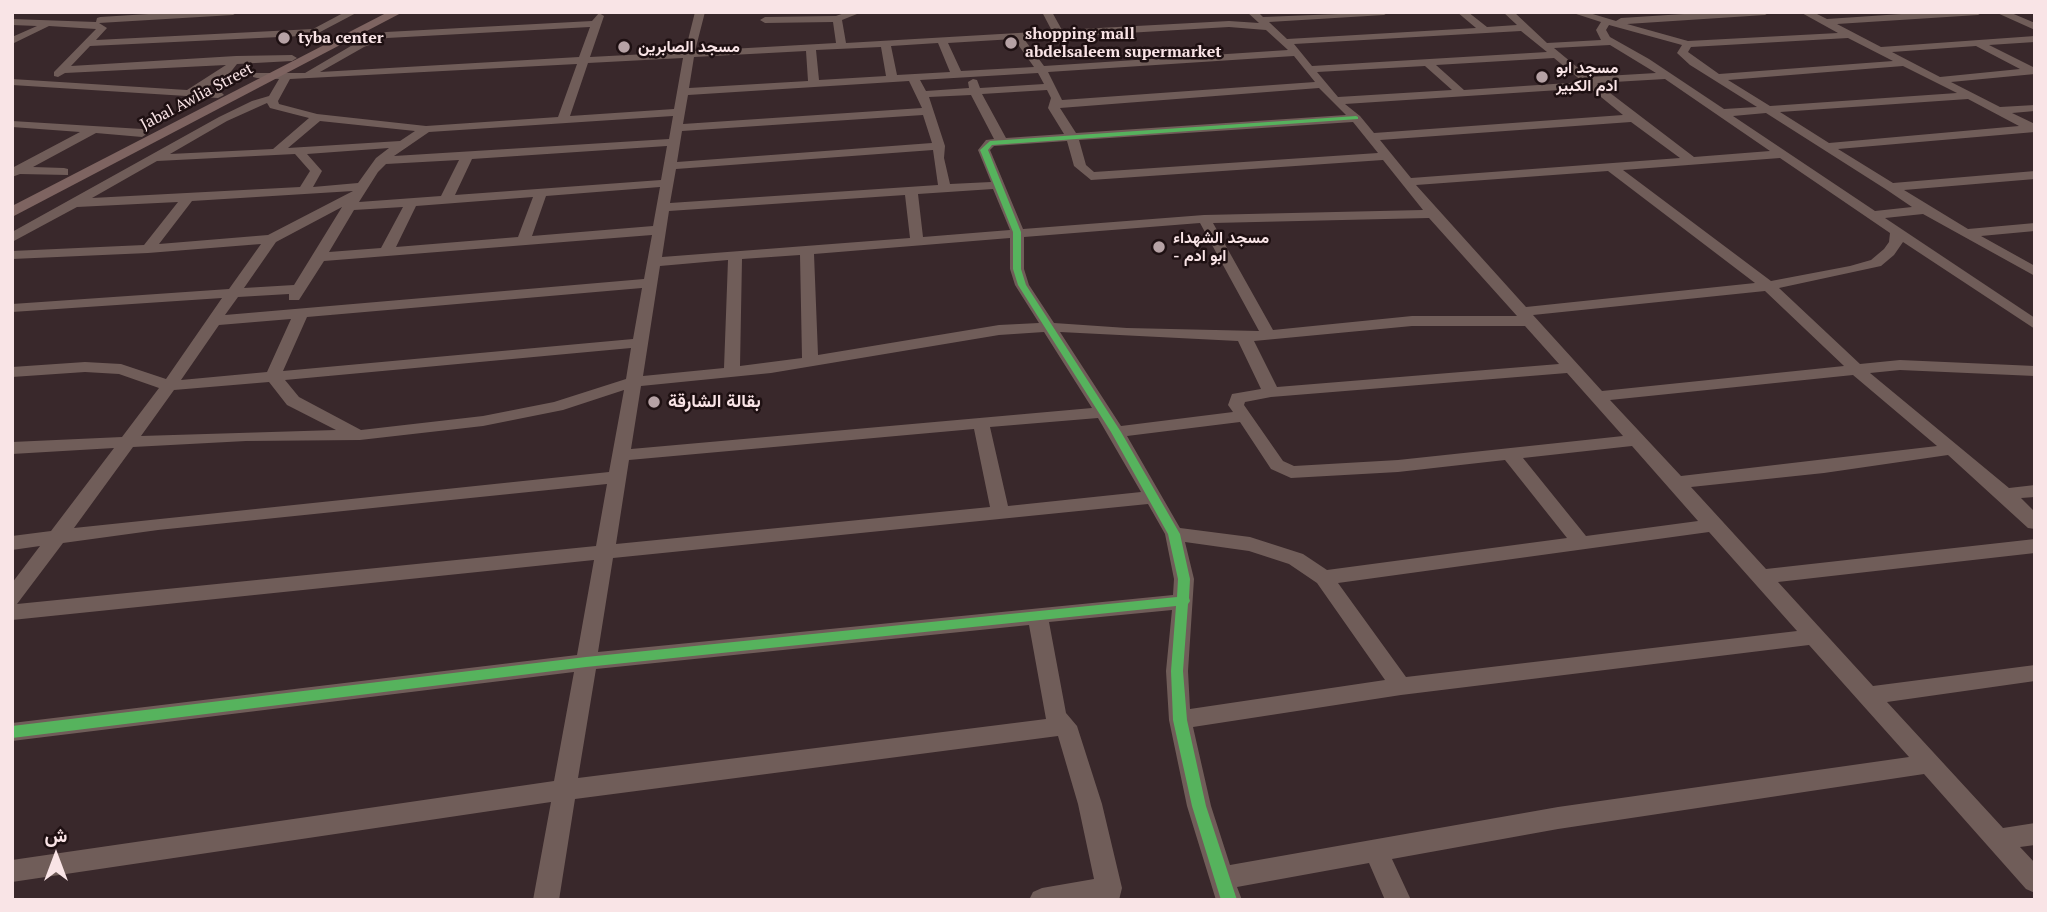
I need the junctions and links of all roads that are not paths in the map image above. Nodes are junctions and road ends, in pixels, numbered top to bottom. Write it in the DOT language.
graph roads {
  1 [pos="112,12"];
  2 [pos="233,12"];
  3 [pos="353,12"];
  4 [pos="381,12"];
  5 [pos="397,12"];
  6 [pos="600,12"];
  7 [pos="700,12"];
  8 [pos="858,12"];
  9 [pos="1047,12"];
  10 [pos="1384,12"];
  11 [pos="1462,12"];
  12 [pos="1508,12"];
  13 [pos="1575,12"];
  14 [pos="1765,12"];
  15 [pos="1805,12"];
  16 [pos="1978,12"];
  17 [pos="2000,12"];
  18 [pos="837,19"];
  19 [pos="1259,19"];
  20 [pos="12,22"];
  21 [pos="97,22"];
  22 [pos="1607,22"];
  23 [pos="1825,22"];
  24 [pos="49,23"];
  25 [pos="596,24"];
  26 [pos="1229,24"];
  27 [pos="2035,27"];
  28 [pos="1523,28"];
  29 [pos="1485,30"];
  30 [pos="765,31"];
  31 [pos="314,32"];
  32 [pos="1058,33"];
  33 [pos="1850,35"];
  34 [pos="1017,36"];
  35 [pos="2035,39"];
  36 [pos="942,40"];
  37 [pos="12,41"];
  38 [pos="1613,41"];
  39 [pos="89,43"];
  40 [pos="886,43"];
  41 [pos="1978,43"];
  42 [pos="1688,44"];
  43 [pos="841,46"];
  44 [pos="1545,46"];
  45 [pos="811,48"];
  46 [pos="1290,48"];
  47 [pos="1879,50"];
  48 [pos="689,54"];
  49 [pos="1556,55"];
  50 [pos="268,57"];
  51 [pos="292,58"];
  52 [pos="1688,58"];
  53 [pos="236,59"];
  54 [pos="586,60"];
  55 [pos="1646,61"];
  56 [pos="1427,62"];
  57 [pos="1904,63"];
  58 [pos="1309,69"];
  59 [pos="62,70"];
  60 [pos="1042,70"];
  61 [pos="2033,71"];
  62 [pos="971,74"];
  63 [pos="257,75"];
  64 [pos="957,75"];
  65 [pos="280,76"];
  66 [pos="306,76"];
  67 [pos="1665,76"];
  68 [pos="1718,77"];
  69 [pos="913,78"];
  70 [pos="892,79"];
  71 [pos="1938,80"];
  72 [pos="13,82"];
  73 [pos="1590,83"];
  74 [pos="47,84"];
  75 [pos="814,84"];
  76 [pos="1322,85"];
  77 [pos="1050,87"];
  78 [pos="975,91"];
  79 [pos="684,92"];
  80 [pos="1461,93"];
  81 [pos="187,94"];
  82 [pos="923,94"];
  83 [pos="218,95"];
  84 [pos="1969,96"];
  85 [pos="275,98"];
  86 [pos="1335,101"];
  87 [pos="1055,104"];
  88 [pos="2035,108"];
  89 [pos="1770,110"];
  90 [pos="1998,110"];
  91 [pos="928,111"];
  92 [pos="1722,113"];
  93 [pos="317,117"];
  94 [pos="1356,118"];
  95 [pos="1633,118"];
  96 [pos="563,119"];
  97 [pos="12,124"];
  98 [pos="677,127"];
  99 [pos="426,129"];
  100 [pos="2034,129"];
  101 [pos="95,130"];
  102 [pos="142,133"];
  103 [pos="1072,137"];
  104 [pos="1370,137"];
  105 [pos="1002,142"];
  106 [pos="402,144"];
  107 [pos="939,146"];
  108 [pos="1829,146"];
  109 [pos="298,151"];
  110 [pos="276,152"];
  111 [pos="468,154"];
  112 [pos="1780,154"];
  113 [pos="1385,156"];
  114 [pos="153,158"];
  115 [pos="1691,160"];
  116 [pos="380,161"];
  117 [pos="1610,166"];
  118 [pos="14,171"];
  119 [pos="64,172"];
  120 [pos="668,175"];
  121 [pos="2035,175"];
  122 [pos="1408,183"];
  123 [pos="1000,185"];
  124 [pos="1891,187"];
  125 [pos="945,189"];
  126 [pos="304,191"];
  127 [pos="911,192"];
  128 [pos="541,193"];
  129 [pos="355,196"];
  130 [pos="188,197"];
  131 [pos="12,198"];
  132 [pos="446,200"];
  133 [pos="74,203"];
  134 [pos="411,203"];
  135 [pos="663,206"];
  136 [pos="1926,210"];
  137 [pos="12,212"];
  138 [pos="1433,214"];
  139 [pos="1872,215"];
  140 [pos="1204,219"];
  141 [pos="2035,227"];
  142 [pos="659,230"];
  143 [pos="1017,232"];
  144 [pos="1897,233"];
  145 [pos="1966,233"];
  146 [pos="12,238"];
  147 [pos="271,239"];
  148 [pos="523,241"];
  149 [pos="918,242"];
  150 [pos="148,249"];
  151 [pos="807,250"];
  152 [pos="386,252"];
  153 [pos="12,255"];
  154 [pos="317,257"];
  155 [pos="735,257"];
  156 [pos="653,262"];
  157 [pos="2035,272"];
  158 [pos="650,283"];
  159 [pos="1768,286"];
  160 [pos="299,289"];
  161 [pos="232,295"];
  162 [pos="12,308"];
  163 [pos="301,313"];
  164 [pos="284,315"];
  165 [pos="1526,316"];
  166 [pos="2031,320"];
  167 [pos="214,321"];
  168 [pos="1051,327"];
  169 [pos="1268,334"];
  170 [pos="1244,337"];
  171 [pos="640,343"];
  172 [pos="810,361"];
  173 [pos="1570,368"];
  174 [pos="1855,368"];
  175 [pos="2035,371"];
  176 [pos="12,372"];
  177 [pos="732,372"];
  178 [pos="273,376"];
  179 [pos="633,382"];
  180 [pos="169,386"];
  181 [pos="1271,392"];
  182 [pos="1598,396"];
  183 [pos="1104,412"];
  184 [pos="1245,416"];
  185 [pos="981,424"];
  186 [pos="1116,432"];
  187 [pos="360,435"];
  188 [pos="1639,440"];
  189 [pos="126,442"];
  190 [pos="12,448"];
  191 [pos="1952,449"];
  192 [pos="1510,454"];
  193 [pos="621,456"];
  194 [pos="618,477"];
  195 [pos="1675,483"];
  196 [pos="2035,491"];
  197 [pos="2005,494"];
  198 [pos="1155,497"];
  199 [pos="1000,513"];
  200 [pos="2035,523"];
  201 [pos="1713,525"];
  202 [pos="1174,534"];
  203 [pos="59,538"];
  204 [pos="12,543"];
  205 [pos="1581,543"];
  206 [pos="2035,546"];
  207 [pos="606,552"];
  208 [pos="1760,577"];
  209 [pos="1324,578"];
  210 [pos="12,598"];
  211 [pos="1184,601"];
  212 [pos="12,612"];
  213 [pos="1037,615"];
  214 [pos="1813,637"];
  215 [pos="586,662"];
  216 [pos="2035,673"];
  217 [pos="1401,685"];
  218 [pos="1866,696"];
  219 [pos="1180,720"];
  220 [pos="1066,726"];
  221 [pos="12,732"];
  222 [pos="1927,764"];
  223 [pos="565,790"];
  224 [pos="2035,834"];
  225 [pos="1997,840"];
  226 [pos="1376,851"];
  227 [pos="12,871"];
  228 [pos="2035,881"];
  229 [pos="1225,889"];
  230 [pos="1107,894"];
  231 [pos="546,900"];
  232 [pos="1042,900"];
  233 [pos="1398,900"];
  1 -- 21 [label="street"];
  2 -- 21 [label="street"];
  3 -- 31 [label="street"];
  4 -- 51 [label="main road, Jabal Awlia Street"];
  5 -- 65 [label="main road, Jabal Awlia Street"];
  6 -- 25 [label="street"];
  7 -- 48 [label="street"];
  8 -- 18 [label="street"];
  9 -- 32 [label="street"];
  10 -- 19 [label="street"];
  11 -- 29 [label="street"];
  12 -- 28 [label="street"];
  13 -- 22 [label="street"];
  14 -- 22 [label="street"];
  15 -- 23 [label="street"];
  16 -- 23 [label="street"];
  17 -- 27 [label="street"];
  18 -- 30 [label="street"];
  18 -- 43 [label="street"];
  19 -- 26 [label="street"];
  19 -- 26 [label="street"];
  19 -- 46 [label="street"];
  20 -- 24 [label="street"];
  21 -- 24 [label="street"];
  21 -- 39 [label="street"];
  22 -- 38 [label="street"];
  22 -- 42 [label="street"];
  23 -- 33 [label="street"];
  24 -- 37 [label="street"];
  25 -- 54 [label="street"];
  25 -- 66 [label="street"];
  26 -- 32 [label="street"];
  28 -- 29 [label="street"];
  28 -- 44 [label="street"];
  29 -- 46 [label="street"];
  30 -- 45 [label="street"];
  30 -- 48 [label="street"];
  31 -- 39 [label="street"];
  31 -- 50 [label="street"];
  32 -- 34 [label="street"];
  33 -- 42 [label="street"];
  33 -- 47 [label="street"];
  34 -- 36 [label="street"];
  34 -- 60 [label="street"];
  35 -- 41 [label="street"];
  36 -- 40 [label="street"];
  36 -- 64 [label="street"];
  38 -- 44 [label="street"];
  38 -- 55 [label="street"];
  39 -- 59 [label="street"];
  40 -- 43 [label="street"];
  40 -- 70 [label="street"];
  41 -- 47 [label="street"];
  41 -- 61 [label="street"];
  42 -- 52 [label="street"];
  43 -- 45 [label="street"];
  44 -- 49 [label="street"];
  45 -- 75 [label="street"];
  46 -- 58 [label="street"];
  46 -- 60 [label="street"];
  47 -- 57 [label="street"];
  48 -- 54 [label="street"];
  48 -- 79 [label="street"];
  49 -- 56 [label="street"];
  49 -- 73 [label="street"];
  50 -- 51 [label="street"];
  50 -- 53 [label="street"];
  51 -- 63 [label="main road, Jabal Awlia Street"];
  52 -- 55 [label="street"];
  52 -- 68 [label="street"];
  53 -- 59 [label="street"];
  53 -- 81 [label="street"];
  54 -- 66 [label="street"];
  54 -- 96 [label="street"];
  55 -- 67 [label="street"];
  56 -- 58 [label="street"];
  56 -- 80 [label="street"];
  57 -- 68 [label="street"];
  57 -- 71 [label="street"];
  58 -- 76 [label="street"];
  59 -- 74 [label="street"];
  60 -- 62 [label="street"];
  60 -- 77 [label="street"];
  61 -- 71 [label="street"];
  62 -- 64 [label="street"];
  62 -- 78 [label="street"];
  63 -- 65 [label="street"];
  63 -- 83 [label="main road, Jabal Awlia Street"];
  64 -- 69 [label="street"];
  65 -- 66 [label="street"];
  65 -- 85 [label="street"];
  65 -- 137 [label="main road, Jabal Awlia Street"];
  67 -- 73 [label="street"];
  67 -- 92 [label="street"];
  68 -- 89 [label="street"];
  69 -- 70 [label="street"];
  69 -- 82 [label="street"];
  70 -- 75 [label="street"];
  71 -- 84 [label="street"];
  72 -- 74 [label="street"];
  73 -- 80 [label="street"];
  73 -- 95 [label="street"];
  74 -- 81 [label="street"];
  75 -- 79 [label="street"];
  76 -- 86 [label="street"];
  76 -- 87 [label="street"];
  77 -- 78 [label="street"];
  77 -- 87 [label="street"];
  78 -- 82 [label="street"];
  78 -- 105 [label="street"];
  79 -- 98 [label="street"];
  80 -- 86 [label="street"];
  81 -- 83 [label="street"];
  82 -- 91 [label="street"];
  83 -- 102 [label="main road, Jabal Awlia Street"];
  84 -- 89 [label="street"];
  84 -- 90 [label="street"];
  85 -- 93 [label="street"];
  85 -- 114 [label="street"];
  86 -- 94 [label="street"];
  87 -- 103 [label="street"];
  88 -- 90 [label="street"];
  89 -- 92 [label="street"];
  89 -- 108 [label="street"];
  90 -- 100 [label="street"];
  91 -- 98 [label="street"];
  91 -- 107 [label="street"];
  92 -- 112 [label="street"];
  93 -- 99 [label="street"];
  93 -- 110 [label="street"];
  94 -- 103 [label="street"];
  94 -- 104 [label="street"];
  95 -- 104 [label="street"];
  95 -- 115 [label="street"];
  96 -- 98 [label="street"];
  96 -- 99 [label="street"];
  97 -- 101 [label="street"];
  98 -- 111 [label="street"];
  98 -- 120 [label="street"];
  99 -- 106 [label="street"];
  100 -- 108 [label="street"];
  101 -- 102 [label="street"];
  101 -- 118 [label="street"];
  102 -- 119 [label="main road, Jabal Awlia Street"];
  103 -- 105 [label="street"];
  103 -- 113 [label="street"];
  104 -- 113 [label="street"];
  105 -- 123 [label="street"];
  106 -- 109 [label="street"];
  106 -- 116 [label="street"];
  107 -- 120 [label="street"];
  107 -- 125 [label="street"];
  108 -- 124 [label="street"];
  109 -- 110 [label="street"];
  109 -- 126 [label="street"];
  110 -- 114 [label="street"];
  111 -- 116 [label="street"];
  111 -- 132 [label="street"];
  112 -- 115 [label="street"];
  112 -- 139 [label="street"];
  113 -- 122 [label="street"];
  114 -- 133 [label="street"];
  115 -- 117 [label="street"];
  116 -- 129 [label="street"];
  117 -- 122 [label="street"];
  117 -- 159 [label="street"];
  118 -- 119 [label="street"];
  119 -- 131 [label="main road, Jabal Awlia Street"];
  120 -- 128 [label="street"];
  120 -- 135 [label="street"];
  121 -- 124 [label="street"];
  122 -- 138 [label="street"];
  123 -- 125 [label="street"];
  123 -- 143 [label="street"];
  124 -- 136 [label="street"];
  125 -- 127 [label="street"];
  126 -- 129 [label="street"];
  126 -- 130 [label="street"];
  127 -- 135 [label="street"];
  127 -- 149 [label="street"];
  128 -- 132 [label="street"];
  128 -- 148 [label="street"];
  129 -- 134 [label="street"];
  129 -- 147 [label="street"];
  129 -- 154 [label="street"];
  130 -- 133 [label="street"];
  130 -- 150 [label="street"];
  132 -- 134 [label="street"];
  133 -- 146 [label="street"];
  134 -- 152 [label="street"];
  135 -- 142 [label="street"];
  136 -- 139 [label="street"];
  136 -- 145 [label="street"];
  138 -- 140 [label="street"];
  138 -- 165 [label="street"];
  139 -- 144 [label="street"];
  140 -- 143 [label="street"];
  140 -- 169 [label="street"];
  141 -- 145 [label="street"];
  142 -- 148 [label="street"];
  142 -- 156 [label="street"];
  143 -- 149 [label="street"];
  143 -- 168 [label="street"];
  144 -- 159 [label="street"];
  144 -- 166 [label="street"];
  145 -- 157 [label="street"];
  147 -- 150 [label="street"];
  147 -- 161 [label="street"];
  148 -- 152 [label="street"];
  149 -- 151 [label="street"];
  150 -- 153 [label="street"];
  151 -- 155 [label="street"];
  151 -- 172 [label="street"];
  152 -- 154 [label="street"];
  154 -- 160 [label="street"];
  155 -- 156 [label="street"];
  155 -- 177 [label="street"];
  156 -- 158 [label="street"];
  158 -- 163 [label="street"];
  158 -- 171 [label="street"];
  159 -- 165 [label="street"];
  159 -- 174 [label="street"];
  160 -- 161 [label="street"];
  160 -- 164 [label="street"];
  161 -- 162 [label="street"];
  161 -- 167 [label="street"];
  163 -- 164 [label="street"];
  163 -- 178 [label="street"];
  164 -- 167 [label="street"];
  165 -- 169 [label="street"];
  165 -- 173 [label="street"];
  167 -- 180 [label="street"];
  168 -- 170 [label="street"];
  168 -- 172 [label="street"];
  168 -- 183 [label="street"];
  169 -- 170 [label="street"];
  170 -- 181 [label="street"];
  171 -- 178 [label="street"];
  171 -- 179 [label="street"];
  172 -- 177 [label="street"];
  173 -- 181 [label="street"];
  173 -- 182 [label="street"];
  174 -- 175 [label="street"];
  174 -- 182 [label="street"];
  174 -- 191 [label="street"];
  176 -- 180 [label="street"];
  177 -- 179 [label="street"];
  178 -- 180 [label="street"];
  178 -- 187 [label="street"];
  179 -- 187 [label="street"];
  179 -- 193 [label="street"];
  180 -- 189 [label="street"];
  181 -- 184 [label="street"];
  182 -- 188 [label="street"];
  183 -- 185 [label="street"];
  183 -- 186 [label="street"];
  184 -- 186 [label="street"];
  184 -- 192 [label="street"];
  185 -- 193 [label="street"];
  185 -- 199 [label="street"];
  186 -- 198 [label="street"];
  187 -- 189 [label="street"];
  188 -- 192 [label="street"];
  188 -- 195 [label="street"];
  189 -- 190 [label="street"];
  189 -- 203 [label="street"];
  191 -- 195 [label="street"];
  191 -- 197 [label="street"];
  192 -- 205 [label="street"];
  193 -- 194 [label="street"];
  194 -- 203 [label="street"];
  194 -- 207 [label="street"];
  195 -- 201 [label="street"];
  196 -- 197 [label="street"];
  197 -- 200 [label="street"];
  198 -- 199 [label="street"];
  198 -- 202 [label="street"];
  199 -- 207 [label="street"];
  201 -- 205 [label="street"];
  201 -- 208 [label="street"];
  202 -- 209 [label="street"];
  202 -- 211 [label="street"];
  203 -- 204 [label="street"];
  203 -- 210 [label="street"];
  205 -- 209 [label="street"];
  206 -- 208 [label="street"];
  207 -- 212 [label="street"];
  207 -- 215 [label="street"];
  208 -- 214 [label="street"];
  209 -- 217 [label="street"];
  211 -- 213 [label="street"];
  211 -- 219 [label="street"];
  213 -- 215 [label="street"];
  213 -- 220 [label="street"];
  214 -- 217 [label="street"];
  214 -- 218 [label="street"];
  215 -- 221 [label="street"];
  215 -- 223 [label="street"];
  216 -- 218 [label="street"];
  217 -- 219 [label="street"];
  218 -- 222 [label="street"];
  219 -- 229 [label="street"];
  220 -- 223 [label="street"];
  220 -- 230 [label="street"];
  222 -- 225 [label="street"];
  222 -- 226 [label="street"];
  223 -- 227 [label="street"];
  223 -- 231 [label="street"];
  224 -- 225 [label="street"];
  225 -- 228 [label="street"];
  226 -- 229 [label="street"];
  226 -- 233 [label="street"];
  230 -- 232 [label="street"];
}
